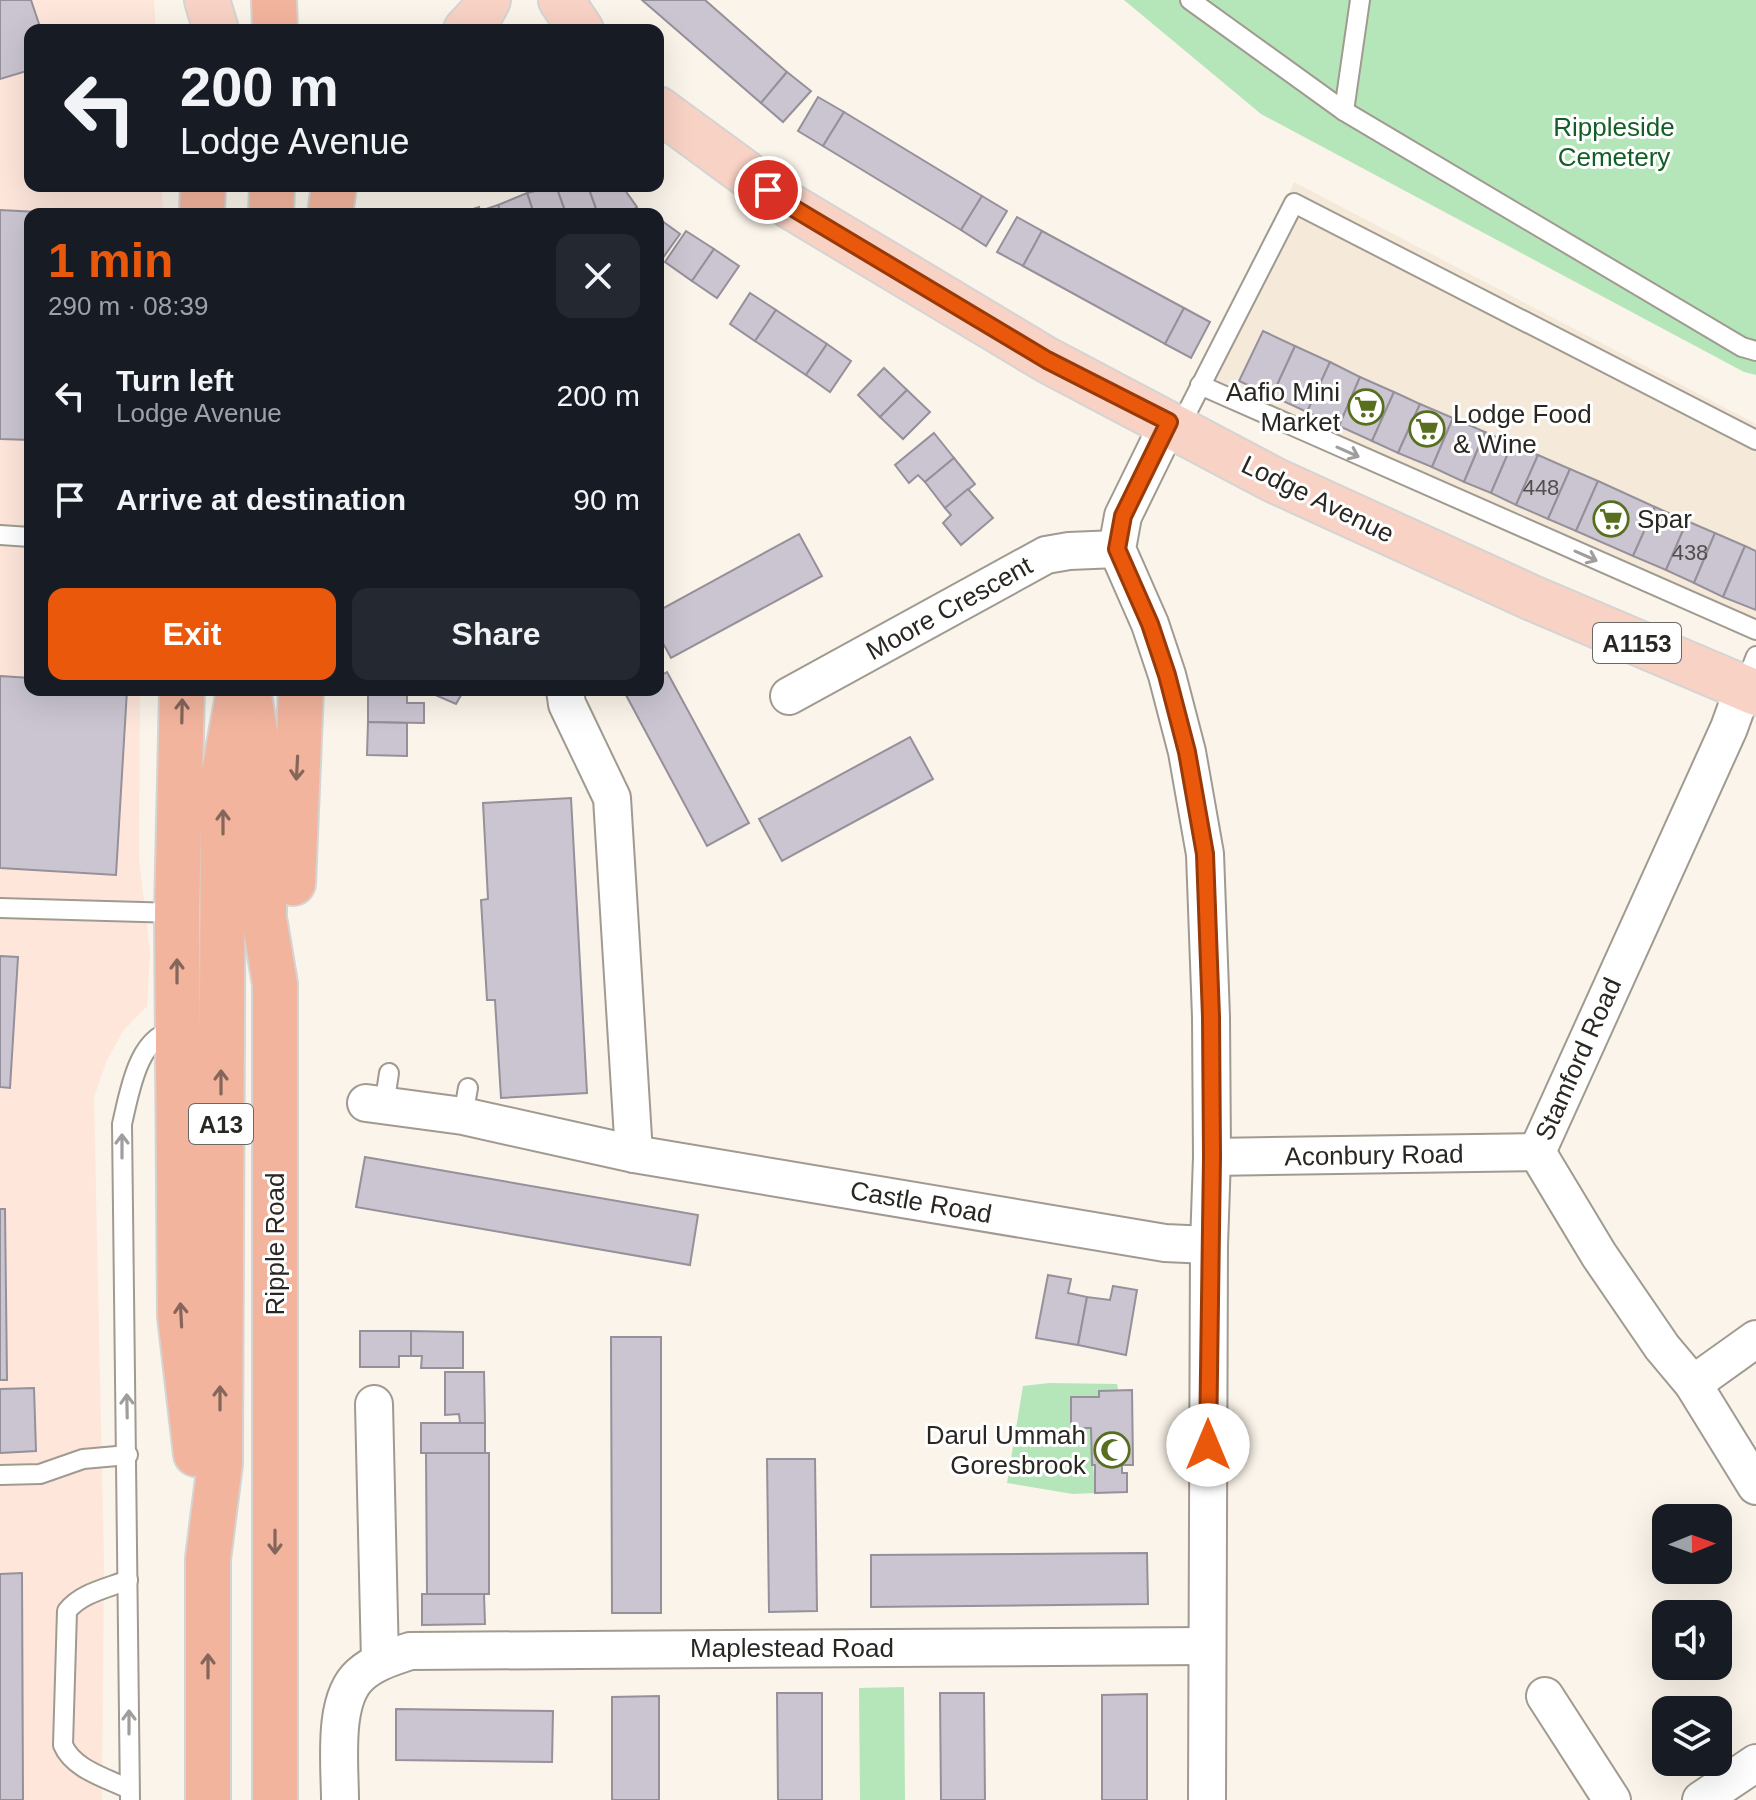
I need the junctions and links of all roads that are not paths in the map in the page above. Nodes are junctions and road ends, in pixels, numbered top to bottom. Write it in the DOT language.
graph roads {
  1 [pos="207,0"];
  2 [pos="274,0"];
  3 [pos="488,0"];
  4 [pos="561,0"];
  5 [pos="1190,0"];
  6 [pos="1360,0"];
  7 [pos="214,24"];
  8 [pos="275,24"];
  9 [pos="472,24"];
  10 [pos="577,24"];
  11 [pos="1344,111"];
  12 [pos="664,113"];
  13 [pos="1756,351"];
  14 [pos="1200,385"];
  15 [pos="1174,425"];
  16 [pos="1756,440"];
  17 [pos="0,535"];
  18 [pos="24,537"];
  19 [pos="1117,549"];
  20 [pos="1756,630"];
  21 [pos="1752,679"];
  22 [pos="182,696"];
  23 [pos="238,696"];
  24 [pos="249,696"];
  25 [pos="301,696"];
  26 [pos="566,696"];
  27 [pos="789,696"];
  28 [pos="0,908"];
  29 [pos="177,913"];
  30 [pos="275,984"];
  31 [pos="178,1031"];
  32 [pos="380,1094"];
  33 [pos="1537,1152"];
  34 [pos="634,1154"];
  35 [pos="1212,1157"];
  36 [pos="1209,1245"];
  37 [pos="1756,1339"];
  38 [pos="1693,1384"];
  39 [pos="374,1404"];
  40 [pos="128,1455"];
  41 [pos="0,1475"];
  42 [pos="1756,1486"];
  43 [pos="208,1559"];
  44 [pos="128,1580"];
  45 [pos="1206,1646"];
  46 [pos="380,1661"];
  47 [pos="1545,1696"];
  48 [pos="1756,1763"];
  49 [pos="129,1794"];
  50 [pos="208,1800"];
  51 [pos="275,1800"];
  52 [pos="340,1800"];
  53 [pos="1207,1800"];
  54 [pos="1612,1800"];
  55 [pos="1701,1800"];
  1 -- 7 [label="main road"];
  2 -- 8 [label="highway"];
  3 -- 9 [label="main road"];
  4 -- 10 [label="main road"];
  5 -- 11 [label="lane"];
  6 -- 11 [label="lane"];
  11 -- 13 [label="lane"];
  12 -- 15 [label="main road, Lodge Avenue / A1153"];
  14 -- 15 [label="lane"];
  14 -- 16 [label="lane"];
  14 -- 20 [label="lane, one-way"];
  15 -- 19 [label="street"];
  15 -- 21 [label="main road, Lodge Avenue / A1153"];
  17 -- 18 [label="lane"];
  19 -- 27 [label="street, Moore Crescent"];
  19 -- 35 [label="street"];
  21 -- 33 [label="street, Stamford Road"];
  29 -- 22 [label="highway, A13, one-way"];
  43 -- 23 [label="highway, Ripple Road / A13, one-way"];
  24 -- 30 [label="highway, Ripple Road / A13"];
  25 -- 30 [label="highway, A13, one-way"];
  26 -- 34 [label="street"];
  28 -- 29 [label="lane"];
  31 -- 29 [label="highway, A13, one-way"];
  30 -- 51 [label="highway, Ripple Road / A13, one-way"];
  40 -- 31 [label="lane, one-way"];
  43 -- 31 [label="highway, A13, one-way"];
  32 -- 34 [label="street, Castle Road"];
  33 -- 35 [label="street, Aconbury Road"];
  33 -- 38 [label="street, Stamford Road"];
  34 -- 36 [label="street, Castle Road"];
  35 -- 36 [label="street"];
  36 -- 45 [label="street"];
  37 -- 38 [label="street"];
  38 -- 42 [label="street, Stamford Road"];
  39 -- 46 [label="street"];
  40 -- 41 [label="lane"];
  40 -- 44 [label="lane"];
  50 -- 43 [label="highway, Ripple Road / A13, one-way"];
  49 -- 44 [label="lane, one-way"];
  44 -- 49 [label="lane"];
  45 -- 46 [label="street, Maplestead Road"];
  45 -- 53 [label="street"];
  46 -- 52 [label="street, Maplestead Road"];
  47 -- 54 [label="street"];
  48 -- 55 [label="street"];
}
